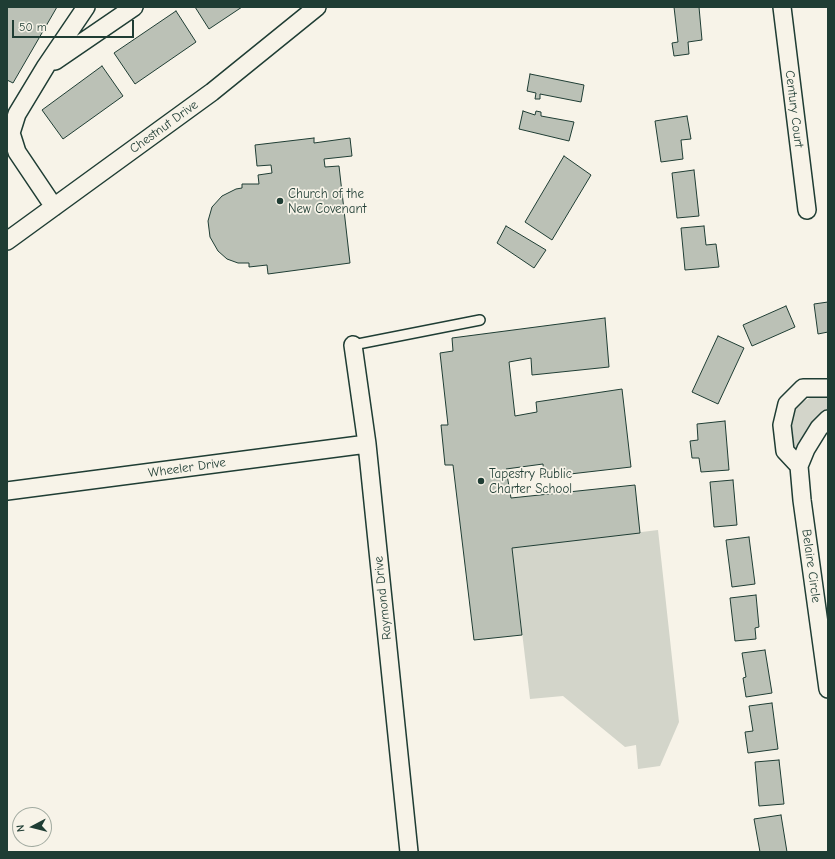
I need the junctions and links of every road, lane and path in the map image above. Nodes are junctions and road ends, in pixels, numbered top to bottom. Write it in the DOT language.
graph roads {
  1 [pos="86,7"];
  2 [pos="134,7"];
  3 [pos="317,7"];
  4 [pos="782,7"];
  5 [pos="46,66"];
  6 [pos="54,207"];
  7 [pos="807,210"];
  8 [pos="7,241"];
  9 [pos="480,320"];
  10 [pos="353,345"];
  11 [pos="828,388"];
  12 [pos="828,419"];
  13 [pos="367,444"];
  14 [pos="798,466"];
  15 [pos="7,491"];
  16 [pos="828,689"];
  17 [pos="409,852"];
  1 -- 5 [label="street"];
  2 -- 5 [label="street"];
  3 -- 6 [label="street, Chestnut Drive"];
  4 -- 7 [label="street, Century Court"];
  5 -- 6 [label="street"];
  6 -- 8 [label="street, Chestnut Drive"];
  9 -- 10 [label="lane"];
  10 -- 13 [label="street, Raymond Drive"];
  11 -- 14 [label="street"];
  12 -- 14 [label="street"];
  13 -- 15 [label="street, Wheeler Drive"];
  13 -- 17 [label="street, Raymond Drive"];
  14 -- 16 [label="street, Belaire Circle"];
}
